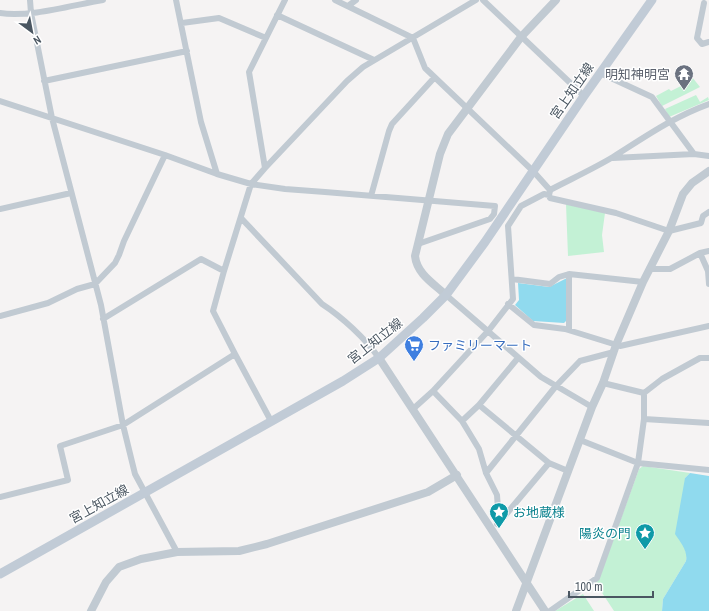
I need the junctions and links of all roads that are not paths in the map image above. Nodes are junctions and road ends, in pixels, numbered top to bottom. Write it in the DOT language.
graph roads {
  1 [pos="30,0"];
  2 [pos="103,0"];
  3 [pos="176,0"];
  4 [pos="285,0"];
  5 [pos="335,0"];
  6 [pos="356,0"];
  7 [pos="476,0"];
  8 [pos="483,0"];
  9 [pos="556,0"];
  10 [pos="652,0"];
  11 [pos="705,2"];
  12 [pos="348,6"];
  13 [pos="0,13"];
  14 [pos="31,13"];
  15 [pos="277,15"];
  16 [pos="182,23"];
  17 [pos="521,37"];
  18 [pos="266,38"];
  19 [pos="414,38"];
  20 [pos="709,42"];
  21 [pos="187,51"];
  22 [pos="374,60"];
  23 [pos="600,73"];
  24 [pos="434,78"];
  25 [pos="44,81"];
  26 [pos="584,96"];
  27 [pos="0,101"];
  28 [pos="709,104"];
  29 [pos="467,108"];
  30 [pos="52,118"];
  31 [pos="669,121"];
  32 [pos="694,154"];
  33 [pos="165,156"];
  34 [pos="709,156"];
  35 [pos="611,158"];
  36 [pos="265,168"];
  37 [pos="533,171"];
  38 [pos="709,171"];
  39 [pos="217,174"];
  40 [pos="251,184"];
  41 [pos="550,192"];
  42 [pos="71,193"];
  43 [pos="370,196"];
  44 [pos="428,201"];
  45 [pos="0,209"];
  46 [pos="709,212"];
  47 [pos="241,218"];
  48 [pos="669,231"];
  49 [pos="418,244"];
  50 [pos="709,251"];
  51 [pos="700,253"];
  52 [pos="649,269"];
  53 [pos="224,271"];
  54 [pos="708,271"];
  55 [pos="569,274"];
  56 [pos="512,279"];
  57 [pos="643,282"];
  58 [pos="95,284"];
  59 [pos="709,284"];
  60 [pos="446,295"];
  61 [pos="508,304"];
  62 [pos="0,316"];
  63 [pos="104,319"];
  64 [pos="709,326"];
  65 [pos="489,330"];
  66 [pos="569,330"];
  67 [pos="615,349"];
  68 [pos="235,354"];
  69 [pos="379,358"];
  70 [pos="518,358"];
  71 [pos="709,358"];
  72 [pos="603,383"];
  73 [pos="556,386"];
  74 [pos="434,391"];
  75 [pos="644,394"];
  76 [pos="479,405"];
  77 [pos="592,407"];
  78 [pos="413,409"];
  79 [pos="644,419"];
  80 [pos="271,421"];
  81 [pos="462,422"];
  82 [pos="709,423"];
  83 [pos="123,425"];
  84 [pos="517,436"];
  85 [pos="580,440"];
  86 [pos="549,463"];
  87 [pos="638,463"];
  88 [pos="709,470"];
  89 [pos="568,471"];
  90 [pos="486,473"];
  91 [pos="457,475"];
  92 [pos="146,493"];
  93 [pos="0,497"];
  94 [pos="499,523"];
  95 [pos="491,528"];
  96 [pos="177,552"];
  97 [pos="0,574"];
  98 [pos="527,582"];
  99 [pos="90,611"];
  100 [pos="516,611"];
  101 [pos="546,611"];
  102 [pos="550,611"];
  1 -- 14 [label="street"];
  2 -- 14 [label="street"];
  3 -- 16 [label="street"];
  4 -- 15 [label="street"];
  5 -- 12 [label="street"];
  6 -- 12 [label="street"];
  7 -- 19 [label="street"];
  8 -- 17 [label="street"];
  9 -- 17 [label="street"];
  10 -- 23 [label="main road, 宮上知立線"];
  11 -- 20 [label="street"];
  12 -- 19 [label="street"];
  13 -- 14 [label="street"];
  14 -- 25 [label="street"];
  15 -- 18 [label="street"];
  15 -- 22 [label="street"];
  16 -- 18 [label="street"];
  16 -- 21 [label="street"];
  17 -- 26 [label="street"];
  17 -- 29 [label="street"];
  18 -- 36 [label="street"];
  19 -- 22 [label="street"];
  19 -- 24 [label="street"];
  21 -- 25 [label="street"];
  21 -- 39 [label="street"];
  22 -- 36 [label="street"];
  23 -- 26 [label="main road, 宮上知立線"];
  23 -- 31 [label="street"];
  24 -- 29 [label="street"];
  24 -- 43 [label="street"];
  25 -- 30 [label="street"];
  26 -- 37 [label="main road, 宮上知立線"];
  27 -- 30 [label="street"];
  28 -- 31 [label="street"];
  29 -- 37 [label="street"];
  29 -- 44 [label="street"];
  30 -- 33 [label="street"];
  30 -- 42 [label="street"];
  31 -- 32 [label="street"];
  31 -- 35 [label="street"];
  32 -- 34 [label="street"];
  32 -- 35 [label="street"];
  33 -- 39 [label="street"];
  33 -- 58 [label="street"];
  35 -- 41 [label="street"];
  36 -- 40 [label="street"];
  37 -- 41 [label="street"];
  37 -- 60 [label="main road, 宮上知立線"];
  38 -- 48 [label="street"];
  39 -- 40 [label="street"];
  40 -- 43 [label="street"];
  40 -- 47 [label="street"];
  41 -- 48 [label="street"];
  41 -- 56 [label="street"];
  42 -- 45 [label="street"];
  42 -- 58 [label="street"];
  43 -- 44 [label="street"];
  44 -- 49 [label="street"];
  44 -- 49 [label="street"];
  46 -- 48 [label="street"];
  47 -- 53 [label="street"];
  47 -- 69 [label="street"];
  48 -- 52 [label="street"];
  49 -- 60 [label="street"];
  50 -- 51 [label="street"];
  51 -- 52 [label="street"];
  51 -- 54 [label="street"];
  52 -- 57 [label="street"];
  53 -- 63 [label="street"];
  53 -- 68 [label="street"];
  54 -- 59 [label="street"];
  55 -- 56 [label="street"];
  55 -- 57 [label="street"];
  55 -- 66 [label="street"];
  56 -- 61 [label="street"];
  57 -- 67 [label="street"];
  58 -- 62 [label="street"];
  58 -- 63 [label="street"];
  60 -- 65 [label="street"];
  60 -- 69 [label="main road, 宮上知立線"];
  61 -- 65 [label="street"];
  61 -- 66 [label="street"];
  63 -- 83 [label="street"];
  64 -- 67 [label="street"];
  65 -- 70 [label="street"];
  65 -- 74 [label="street"];
  66 -- 67 [label="street"];
  67 -- 72 [label="street"];
  67 -- 73 [label="street"];
  68 -- 80 [label="street"];
  68 -- 83 [label="street"];
  69 -- 78 [label="street"];
  69 -- 80 [label="main road, 宮上知立線"];
  70 -- 73 [label="street"];
  70 -- 76 [label="street"];
  71 -- 75 [label="street"];
  72 -- 75 [label="street"];
  72 -- 77 [label="street"];
  73 -- 77 [label="street"];
  73 -- 84 [label="street"];
  74 -- 78 [label="street"];
  74 -- 81 [label="street"];
  75 -- 79 [label="street"];
  76 -- 81 [label="street"];
  76 -- 84 [label="street"];
  77 -- 85 [label="street"];
  78 -- 91 [label="street"];
  79 -- 82 [label="street"];
  79 -- 87 [label="street"];
  80 -- 92 [label="main road, 宮上知立線"];
  81 -- 90 [label="street"];
  83 -- 92 [label="street"];
  83 -- 93 [label="street"];
  84 -- 86 [label="street"];
  84 -- 90 [label="street"];
  85 -- 87 [label="street"];
  85 -- 89 [label="street"];
  86 -- 89 [label="street"];
  86 -- 94 [label="street"];
  87 -- 88 [label="street"];
  87 -- 102 [label="street"];
  89 -- 98 [label="street"];
  90 -- 94 [label="street"];
  91 -- 95 [label="street"];
  91 -- 96 [label="street"];
  92 -- 96 [label="street"];
  92 -- 97 [label="main road, 宮上知立線"];
  94 -- 95 [label="street"];
  95 -- 98 [label="street"];
  96 -- 99 [label="street"];
  98 -- 100 [label="street"];
  98 -- 101 [label="street"];
}
